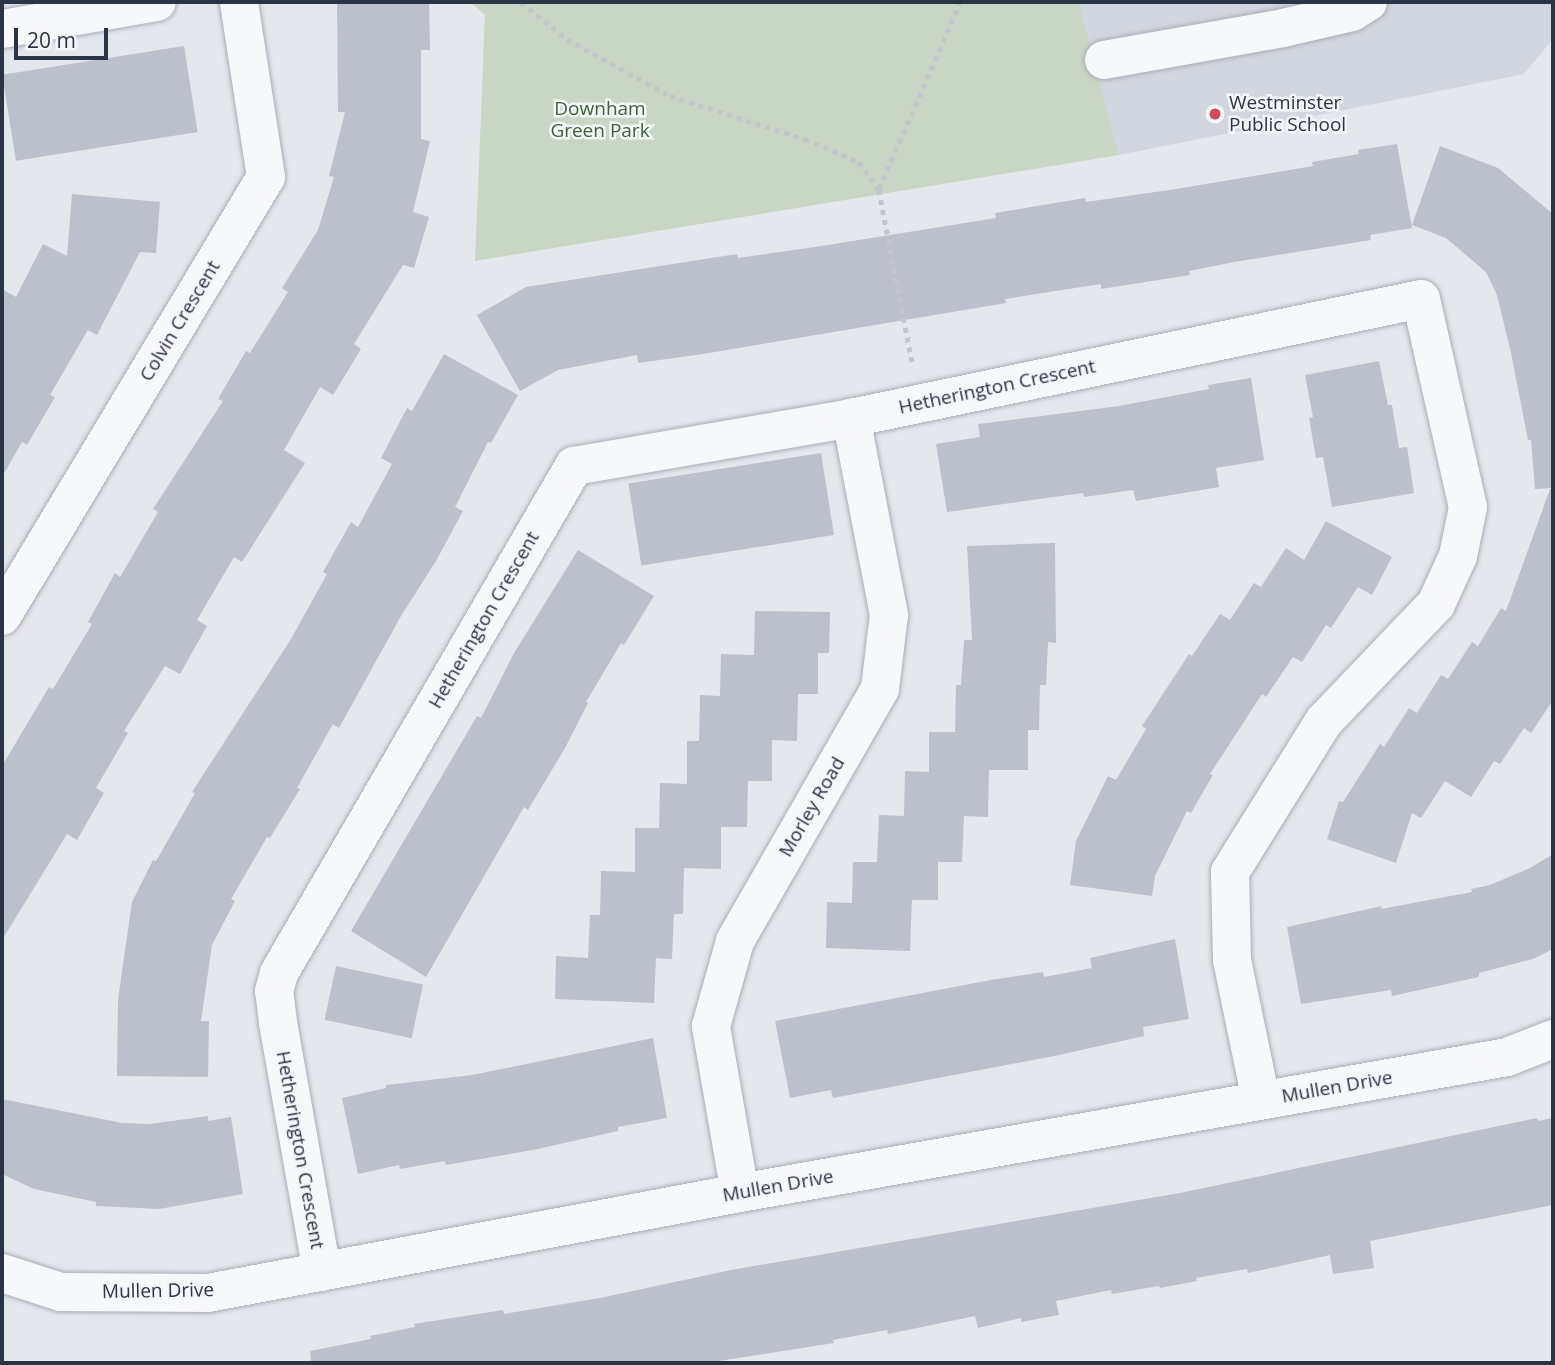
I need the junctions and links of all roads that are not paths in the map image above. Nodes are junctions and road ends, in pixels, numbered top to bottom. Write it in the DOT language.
graph roads {
  1 [pos="157,2"];
  2 [pos="239,2"];
  3 [pos="1368,2"];
  4 [pos="2,29"];
  5 [pos="1104,60"];
  6 [pos="851,418"];
  7 [pos="2,616"];
  8 [pos="1553,1039"];
  9 [pos="1261,1100"];
  10 [pos="740,1193"];
  11 [pos="321,1272"];
  12 [pos="2,1273"];
  1 -- 4 [label="street"];
  2 -- 7 [label="street, Colvin Crescent"];
  3 -- 5 [label="street"];
  6 -- 9 [label="street, Hetherington Crescent"];
  6 -- 10 [label="street, Morley Road"];
  6 -- 11 [label="street, Hetherington Crescent"];
  8 -- 9 [label="street, Mullen Drive"];
  9 -- 10 [label="street, Mullen Drive"];
  10 -- 11 [label="street, Mullen Drive"];
  11 -- 12 [label="street, Mullen Drive"];
}
